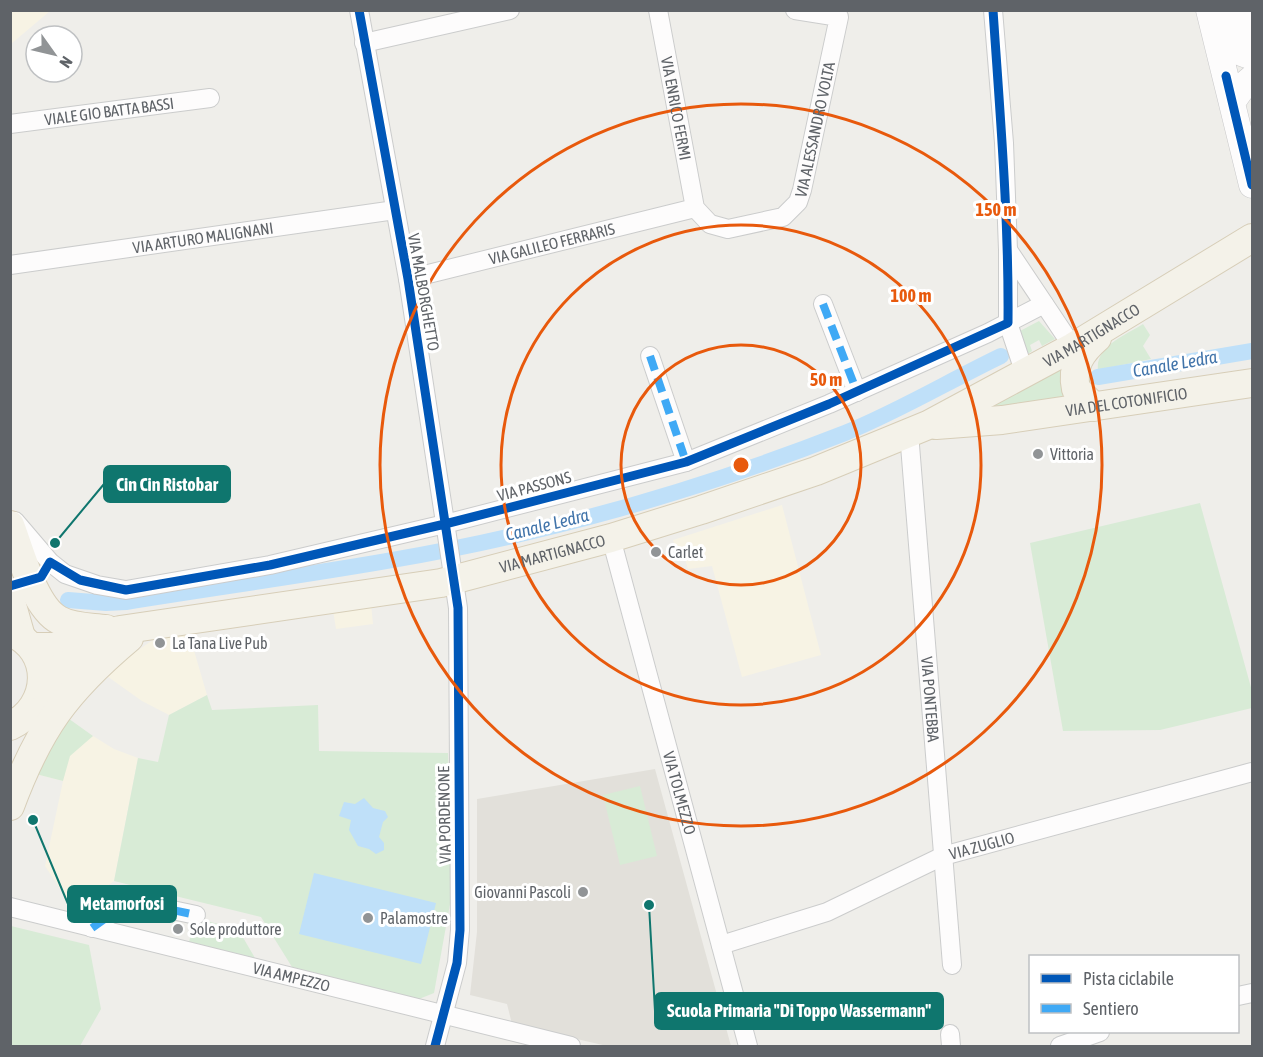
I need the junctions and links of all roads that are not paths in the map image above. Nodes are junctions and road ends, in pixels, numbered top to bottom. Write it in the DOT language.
graph roads {
  1 [pos="359,10"];
  2 [pos="510,10"];
  3 [pos="658,10"];
  4 [pos="795,10"];
  5 [pos="993,10"];
  6 [pos="1209,10"];
  7 [pos="1219,10"];
  8 [pos="1242,10"];
  9 [pos="364,43"];
  10 [pos="1252,47"];
  11 [pos="1252,78"];
  12 [pos="210,98"];
  13 [pos="1233,101"];
  14 [pos="10,124"];
  15 [pos="1252,185"];
  16 [pos="695,208"];
  17 [pos="395,210"];
  18 [pos="1249,234"];
  19 [pos="1008,250"];
  20 [pos="10,265"];
  21 [pos="408,279"];
  22 [pos="823,304"];
  23 [pos="1044,304"];
  24 [pos="1008,323"];
  25 [pos="1112,324"];
  26 [pos="1073,347"];
  27 [pos="650,356"];
  28 [pos="1025,374"];
  29 [pos="1250,385"];
  30 [pos="857,392"];
  31 [pos="1094,407"];
  32 [pos="1002,420"];
  33 [pos="918,429"];
  34 [pos="687,462"];
  35 [pos="10,515"];
  36 [pos="10,525"];
  37 [pos="446,530"];
  38 [pos="611,538"];
  39 [pos="453,571"];
  40 [pos="10,598"];
  41 [pos="124,634"];
  42 [pos="21,639"];
  43 [pos="42,687"];
  44 [pos="13,730"];
  45 [pos="1252,772"];
  46 [pos="10,806"];
  47 [pos="943,856"];
  48 [pos="10,907"];
  49 [pos="196,915"];
  50 [pos="92,928"];
  51 [pos="721,945"];
  52 [pos="952,965"];
  53 [pos="443,1015"];
  54 [pos="1097,1033"];
  55 [pos="435,1047"];
  56 [pos="571,1047"];
  57 [pos="748,1047"];
  58 [pos="1060,1047"];
  1 -- 9 [label="street, VIA MALBORGHETTO"];
  2 -- 9 [label="street"];
  3 -- 16 [label="street, VIA ENRICO FERMI"];
  4 -- 16 [label="street, VIA ALESSANDRO VOLTA"];
  5 -- 19 [label="street"];
  6 -- 13 [label="main road"];
  7 -- 10 [label="main road"];
  8 -- 10 [label="main road"];
  9 -- 17 [label="street, VIA MALBORGHETTO"];
  11 -- 13 [label="main road"];
  12 -- 14 [label="street, VIALE GIO BATTA BASSI"];
  13 -- 15 [label="main road"];
  16 -- 21 [label="street, VIA GALILEO FERRARIS"];
  17 -- 20 [label="street, VIA ARTURO MALIGNANI"];
  17 -- 21 [label="street, VIA MALBORGHETTO"];
  18 -- 25 [label="main road, VIA MARTIGNACCO"];
  19 -- 23 [label="street"];
  19 -- 24 [label="street"];
  21 -- 37 [label="street, VIA MALBORGHETTO"];
  22 -- 30 [label="street"];
  23 -- 24 [label="street, VIA PASSONS"];
  23 -- 26 [label="street"];
  24 -- 28 [label="street"];
  24 -- 30 [label="street, VIA PASSONS"];
  25 -- 26 [label="main road, VIA MARTIGNACCO"];
  25 -- 31 [label="main road"];
  26 -- 28 [label="main road, VIA MARTIGNACCO"];
  27 -- 34 [label="street"];
  28 -- 33 [label="main road, VIA MARTIGNACCO"];
  29 -- 31 [label="main road, VIA DEL COTONIFICIO"];
  30 -- 34 [label="street, VIA PASSONS"];
  31 -- 32 [label="main road, VIA DEL COTONIFICIO"];
  32 -- 33 [label="main road, VIA MARTIGNACCO"];
  33 -- 38 [label="main road, VIA MARTIGNACCO"];
  33 -- 47 [label="street, VIA PONTEBBA"];
  34 -- 37 [label="street, VIA PASSONS"];
  35 -- 37 [label="street, VIA PASSONS"];
  36 -- 41 [label="main road"];
  37 -- 39 [label="street, VIA MALBORGHETTO"];
  38 -- 39 [label="main road, VIA MARTIGNACCO"];
  38 -- 51 [label="street, VIA TOLMEZZO"];
  39 -- 41 [label="main road, VIA MARTIGNACCO"];
  39 -- 53 [label="street, VIA PORDENONE"];
  40 -- 42 [label="main road"];
  41 -- 42 [label="main road, VIA MARTIGNACCO"];
  41 -- 43 [label="main road, VIA MARTIGNACCO"];
  41 -- 46 [label="main road"];
  42 -- 43 [label="main road"];
  43 -- 44 [label="main road, VIA MARTIGNACCO"];
  45 -- 47 [label="street, VIA ZUGLIO"];
  47 -- 51 [label="street, VIA ZUGLIO"];
  47 -- 52 [label="street, VIA PONTEBBA"];
  48 -- 50 [label="street, VIA AMPEZZO"];
  49 -- 50 [label="street"];
  50 -- 53 [label="street, VIA AMPEZZO"];
  51 -- 57 [label="street, VIA TOLMEZZO"];
  53 -- 55 [label="street, VIA PORDENONE"];
  53 -- 56 [label="street, VIA AMPEZZO"];
  54 -- 58 [label="street"];
}
